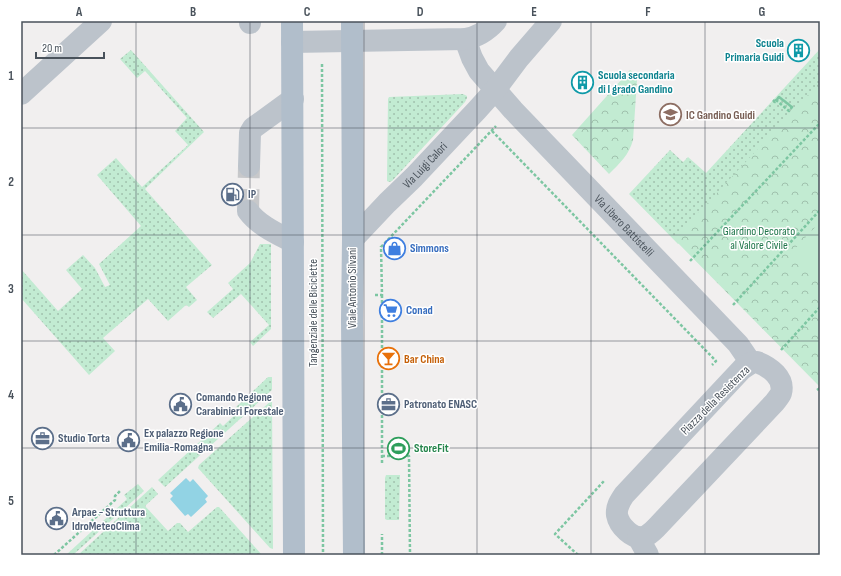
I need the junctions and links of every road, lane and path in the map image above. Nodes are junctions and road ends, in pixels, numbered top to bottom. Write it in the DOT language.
graph roads {
  1 [pos="101,21"];
  2 [pos="496,21"];
  3 [pos="551,21"];
  4 [pos="292,31"];
  5 [pos="352,31"];
  6 [pos="465,39"];
  7 [pos="322,71"];
  8 [pos="495,90"];
  9 [pos="21,94"];
  10 [pos="779,97"];
  11 [pos="293,98"];
  12 [pos="773,100"];
  13 [pos="793,108"];
  14 [pos="820,123"];
  15 [pos="496,126"];
  16 [pos="492,131"];
  17 [pos="249,166"];
  18 [pos="820,210"];
  19 [pos="248,212"];
  20 [pos="353,239"];
  21 [pos="293,242"];
  22 [pos="381,243"];
  23 [pos="381,248"];
  24 [pos="690,262"];
  25 [pos="376,295"];
  26 [pos="382,295"];
  27 [pos="317,296"];
  28 [pos="322,296"];
  29 [pos="328,296"];
  30 [pos="733,305"];
  31 [pos="820,307"];
  32 [pos="779,352"];
  33 [pos="751,363"];
  34 [pos="711,366"];
  35 [pos="382,456"];
  36 [pos="382,463"];
  37 [pos="608,477"];
  38 [pos="120,491"];
  39 [pos="382,534"];
  40 [pos="643,546"];
  41 [pos="54,555"];
  42 [pos="294,555"];
  43 [pos="323,555"];
  44 [pos="354,555"];
  45 [pos="382,555"];
  46 [pos="410,555"];
  47 [pos="578,555"];
  1 -- 9 [label="street"];
  2 -- 6 [label="street"];
  3 -- 8 [label="street, Via Luigi Calori"];
  4 -- 5 [label="street"];
  4 -- 11 [label="main road"];
  5 -- 6 [label="street"];
  5 -- 20 [label="main road, Viale Antonio Silvani"];
  6 -- 8 [label="street"];
  7 -- 28 [label="path, Tangenziale delle Biciclette"];
  8 -- 20 [label="street, Via Luigi Calori"];
  8 -- 33 [label="street, Via Libero Battistelli"];
  10 -- 10 [label="path"];
  10 -- 12 [label="path"];
  10 -- 13 [label="path"];
  11 -- 17 [label="street"];
  11 -- 21 [label="main road"];
  14 -- 24 [label="path"];
  15 -- 16 [label="path"];
  16 -- 23 [label="path"];
  16 -- 34 [label="path"];
  18 -- 30 [label="path"];
  19 -- 21 [label="street"];
  20 -- 44 [label="main road, Viale Antonio Silvani"];
  21 -- 42 [label="main road"];
  22 -- 23 [label="path"];
  23 -- 26 [label="path"];
  25 -- 26 [label="path"];
  26 -- 35 [label="path"];
  27 -- 28 [label="path"];
  28 -- 29 [label="path"];
  28 -- 43 [label="path, Tangenziale delle Biciclette"];
  31 -- 32 [label="path"];
  33 -- 40 [label="street, Piazza della Resistenza"];
  33 -- 40 [label="street, Piazza della Resistenza"];
  35 -- 36 [label="path"];
  35 -- 46 [label="path"];
  37 -- 47 [label="path"];
  38 -- 41 [label="path"];
  39 -- 45 [label="path"];
}
